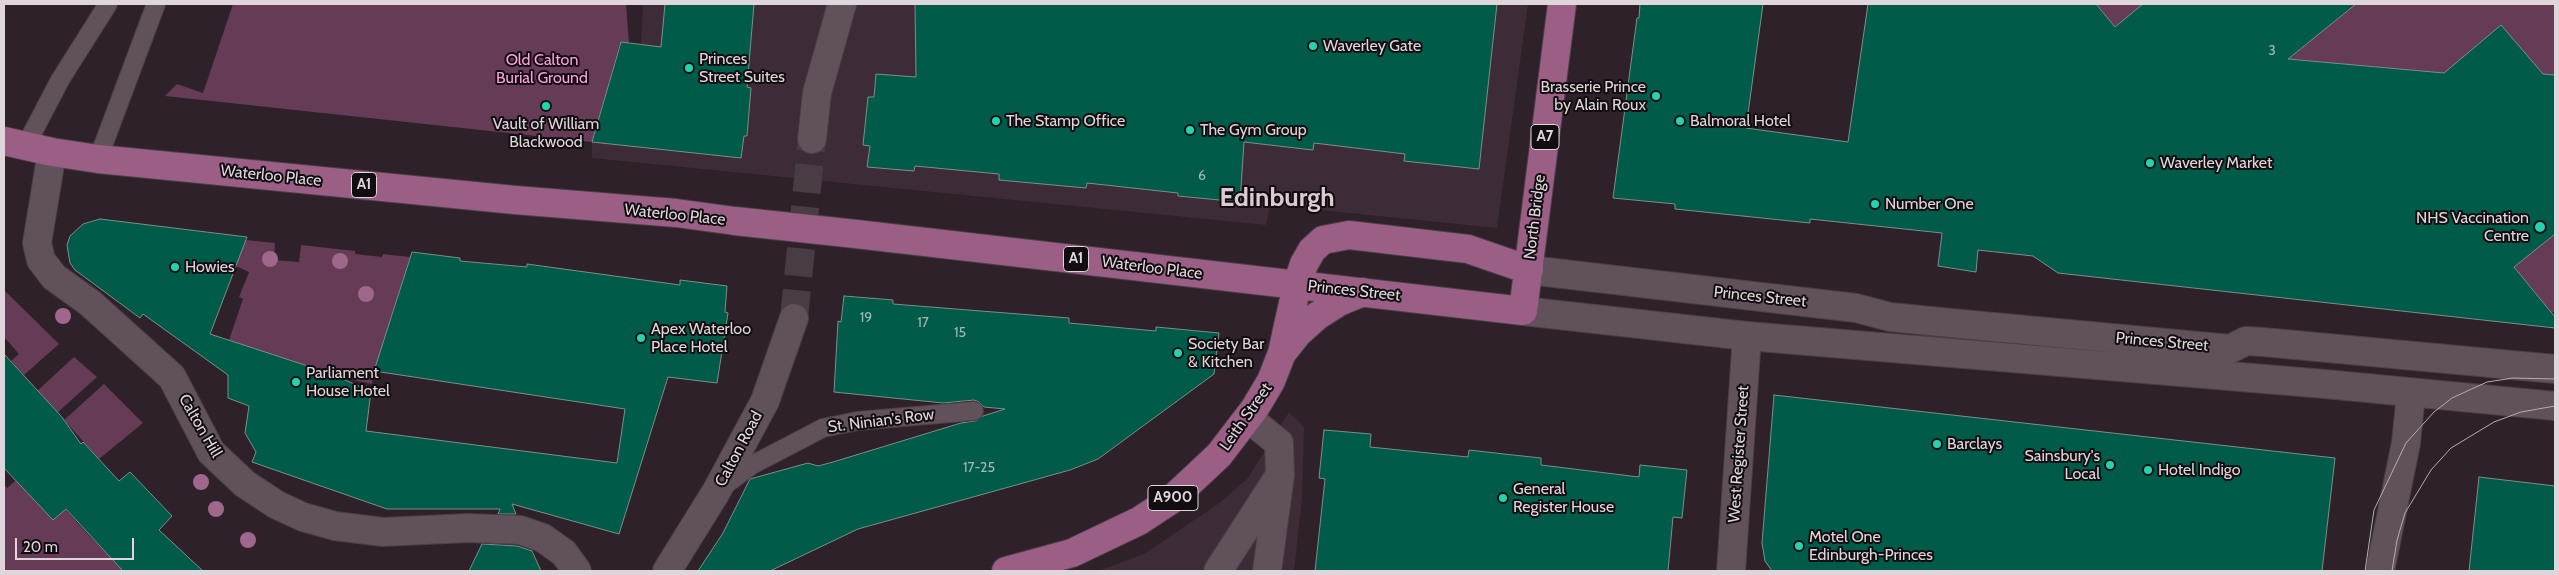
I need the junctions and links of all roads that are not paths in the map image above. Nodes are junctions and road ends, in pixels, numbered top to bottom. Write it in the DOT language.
graph roads {
  1 [pos="108,4"];
  2 [pos="156,4"];
  3 [pos="842,4"];
  4 [pos="1562,4"];
  5 [pos="812,139"];
  6 [pos="14,144"];
  7 [pos="52,152"];
  8 [pos="98,159"];
  9 [pos="1529,270"];
  10 [pos="1297,285"];
  11 [pos="1363,292"];
  12 [pos="1523,311"];
  13 [pos="794,318"];
  14 [pos="1747,336"];
  15 [pos="1282,353"];
  16 [pos="2555,369"];
  17 [pos="2411,394"];
  18 [pos="2555,406"];
  19 [pos="974,411"];
  20 [pos="1248,418"];
  21 [pos="1280,475"];
  22 [pos="716,492"];
  23 [pos="577,571"];
  24 [pos="668,571"];
  25 [pos="1006,571"];
  26 [pos="1218,571"];
  27 [pos="1267,571"];
  28 [pos="1731,571"];
  29 [pos="2380,571"];
  1 -- 6 [label="lane"];
  2 -- 8 [label="lane"];
  3 -- 5 [label="street"];
  4 -- 9 [label="main road, North Bridge / A7"];
  6 -- 7 [label="main road, A1"];
  7 -- 8 [label="main road, Waterloo Place / A1"];
  7 -- 23 [label="street, Calton Hill"];
  8 -- 10 [label="main road, Waterloo Place / A1, bridge"];
  9 -- 10 [label="main road, Princes Street"];
  9 -- 12 [label="main road, North Bridge / A7"];
  9 -- 16 [label="street, Princes Street"];
  10 -- 11 [label="main road, Princes Street"];
  10 -- 15 [label="main road, Leith Street / A900"];
  11 -- 12 [label="main road, Princes Street"];
  11 -- 15 [label="main road, A900"];
  12 -- 14 [label="street, Princes Street"];
  13 -- 22 [label="street, Calton Road"];
  14 -- 17 [label="street, Princes Street"];
  14 -- 28 [label="street, West Register Street"];
  15 -- 20 [label="main road, Leith Street / A900"];
  17 -- 18 [label="street, Princes Street"];
  17 -- 29 [label="street"];
  19 -- 22 [label="lane, St. Ninian's Row"];
  20 -- 21 [label="street"];
  20 -- 25 [label="main road, Leith Street / A900"];
  21 -- 26 [label="street"];
  21 -- 27 [label="street"];
  22 -- 24 [label="street, Calton Road"];
}
